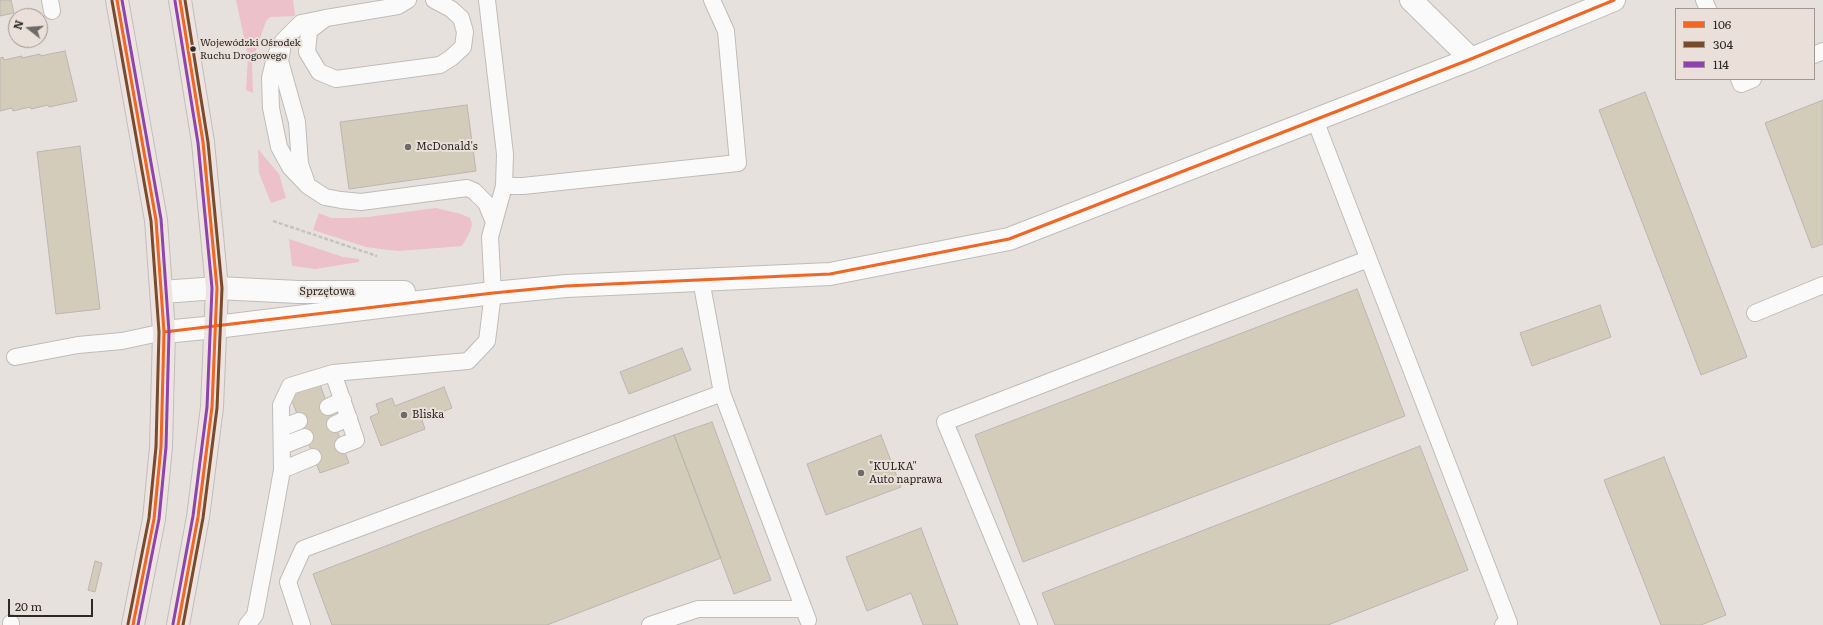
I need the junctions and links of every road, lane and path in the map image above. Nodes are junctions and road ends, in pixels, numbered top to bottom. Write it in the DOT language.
graph roads {
  1 [pos="117,0"];
  2 [pos="180,0"];
  3 [pos="408,0"];
  4 [pos="434,0"];
  5 [pos="487,0"];
  6 [pos="712,0"];
  7 [pos="1411,0"];
  8 [pos="1614,0"];
  9 [pos="326,18"];
  10 [pos="283,41"];
  11 [pos="1472,59"];
  12 [pos="1739,80"];
  13 [pos="1751,80"];
  14 [pos="1315,120"];
  15 [pos="308,186"];
  16 [pos="504,186"];
  17 [pos="273,222"];
  18 [pos="494,222"];
  19 [pos="377,256"];
  20 [pos="1368,259"];
  21 [pos="701,280"];
  22 [pos="1823,285"];
  23 [pos="217,288"];
  24 [pos="162,292"];
  25 [pos="493,293"];
  26 [pos="1755,313"];
  27 [pos="216,328"];
  28 [pos="164,332"];
  29 [pos="15,357"];
  30 [pos="333,373"];
  31 [pos="722,393"];
  32 [pos="343,400"];
  33 [pos="328,407"];
  34 [pos="298,421"];
  35 [pos="282,428"];
  36 [pos="305,437"];
  37 [pos="343,445"];
  38 [pos="282,446"];
  39 [pos="313,457"];
  40 [pos="282,470"];
  41 [pos="133,625"];
  42 [pos="178,625"];
  43 [pos="247,625"];
  44 [pos="302,625"];
  45 [pos="650,625"];
  46 [pos="1029,625"];
  47 [pos="1503,625"];
  1 -- 24 [label="main road"];
  2 -- 23 [label="main road"];
  3 -- 9 [label="lane"];
  4 -- 9 [label="lane"];
  5 -- 16 [label="lane"];
  6 -- 16 [label="lane"];
  7 -- 11 [label="street"];
  8 -- 11 [label="street, Sprzętowa"];
  9 -- 10 [label="lane"];
  10 -- 15 [label="lane"];
  10 -- 15 [label="lane"];
  11 -- 14 [label="street, Sprzętowa"];
  12 -- 13 [label="lane"];
  14 -- 20 [label="lane"];
  14 -- 21 [label="street, Sprzętowa"];
  15 -- 18 [label="lane"];
  16 -- 18 [label="lane"];
  17 -- 19 [label="path"];
  18 -- 25 [label="lane"];
  20 -- 46 [label="lane"];
  20 -- 47 [label="lane"];
  21 -- 25 [label="street, Sprzętowa"];
  21 -- 31 [label="lane"];
  22 -- 26 [label="lane"];
  23 -- 24 [label="street, Sprzętowa"];
  23 -- 25 [label="street, Sprzętowa"];
  23 -- 27 [label="main road"];
  24 -- 28 [label="main road"];
  25 -- 27 [label="street, Sprzętowa"];
  25 -- 30 [label="lane"];
  27 -- 28 [label="street, Sprzętowa"];
  27 -- 42 [label="main road"];
  28 -- 29 [label="lane"];
  28 -- 41 [label="main road"];
  30 -- 32 [label="lane"];
  30 -- 35 [label="lane"];
  31 -- 44 [label="lane"];
  31 -- 45 [label="lane"];
  32 -- 33 [label="lane"];
  32 -- 37 [label="lane"];
  34 -- 35 [label="lane"];
  35 -- 38 [label="lane"];
  36 -- 38 [label="lane"];
  38 -- 40 [label="lane"];
  39 -- 40 [label="lane"];
  40 -- 43 [label="lane"];
}
